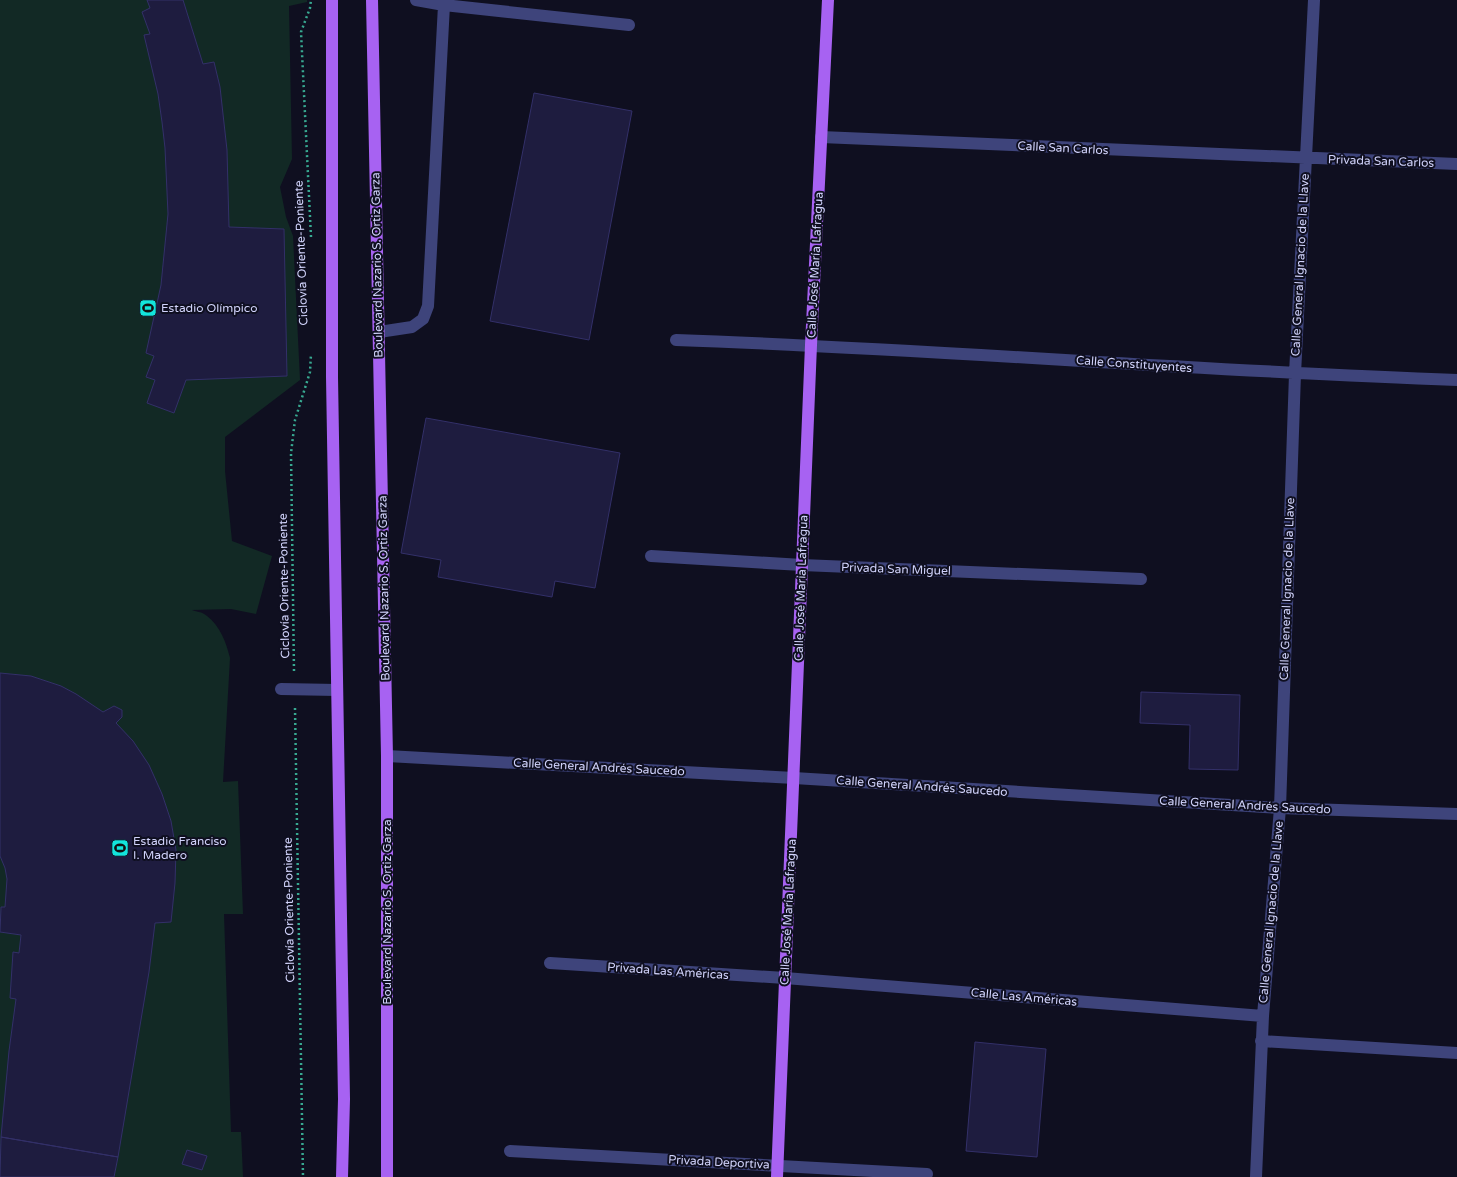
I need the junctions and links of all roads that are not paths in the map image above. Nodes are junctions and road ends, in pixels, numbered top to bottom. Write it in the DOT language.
graph roads {
  1 [pos="332,0"];
  2 [pos="372,0"];
  3 [pos="416,0"];
  4 [pos="828,0"];
  5 [pos="1314,0"];
  6 [pos="444,5"];
  7 [pos="629,26"];
  8 [pos="821,137"];
  9 [pos="1305,158"];
  10 [pos="1457,164"];
  11 [pos="379,332"];
  12 [pos="676,340"];
  13 [pos="811,345"];
  14 [pos="1295,374"];
  15 [pos="1457,380"];
  16 [pos="651,556"];
  17 [pos="802,565"];
  18 [pos="1142,579"];
  19 [pos="281,689"];
  20 [pos="337,690"];
  21 [pos="387,756"];
  22 [pos="794,778"];
  23 [pos="1280,808"];
  24 [pos="1457,814"];
  25 [pos="550,963"];
  26 [pos="785,978"];
  27 [pos="1262,1016"];
  28 [pos="1261,1041"];
  29 [pos="1457,1053"];
  30 [pos="510,1151"];
  31 [pos="777,1171"];
  32 [pos="927,1174"];
  33 [pos="342,1177"];
  34 [pos="387,1177"];
  35 [pos="1256,1177"];
  1 -- 20 [label="main road"];
  2 -- 11 [label="main road, Boulevard Nazario S. Ortiz Garza"];
  3 -- 6 [label="street"];
  4 -- 8 [label="main road, Calle José María Lafragua"];
  5 -- 9 [label="street, Calle General Ignacio de la Llave"];
  6 -- 7 [label="street"];
  6 -- 11 [label="street"];
  8 -- 9 [label="street, Calle San Carlos"];
  8 -- 13 [label="main road, Calle José María Lafragua"];
  9 -- 10 [label="street, Privada San Carlos"];
  9 -- 14 [label="street, Calle General Ignacio de la Llave"];
  11 -- 21 [label="main road, Boulevard Nazario S. Ortiz Garza"];
  12 -- 13 [label="street, Calle Constituyentes"];
  13 -- 14 [label="street, Calle Constituyentes"];
  13 -- 17 [label="main road, Calle José María Lafragua"];
  14 -- 15 [label="street, Calle Constituyentes"];
  14 -- 23 [label="street, Calle General Ignacio de la Llave"];
  16 -- 17 [label="street, Privada San Miguel"];
  17 -- 18 [label="street, Privada San Miguel"];
  17 -- 22 [label="main road, Calle José María Lafragua"];
  19 -- 20 [label="street"];
  20 -- 33 [label="main road"];
  21 -- 22 [label="street, Calle General Andrés Saucedo"];
  21 -- 34 [label="main road, Boulevard Nazario S. Ortiz Garza"];
  22 -- 23 [label="street, Calle General Andrés Saucedo"];
  22 -- 26 [label="main road, Calle José María Lafragua"];
  23 -- 24 [label="street, Calle General Andrés Saucedo"];
  23 -- 27 [label="street, Calle General Ignacio de la Llave"];
  25 -- 26 [label="street, Privada Las Américas"];
  26 -- 27 [label="street, Calle Las Américas"];
  26 -- 31 [label="main road, Calle José María Lafragua"];
  27 -- 28 [label="street, Calle General Ignacio de la Llave"];
  28 -- 29 [label="street"];
  28 -- 35 [label="street, Calle General Ignacio de la Llave"];
  30 -- 31 [label="street, Privada Deportiva"];
  31 -- 32 [label="street, Privada Deportiva"];
}
